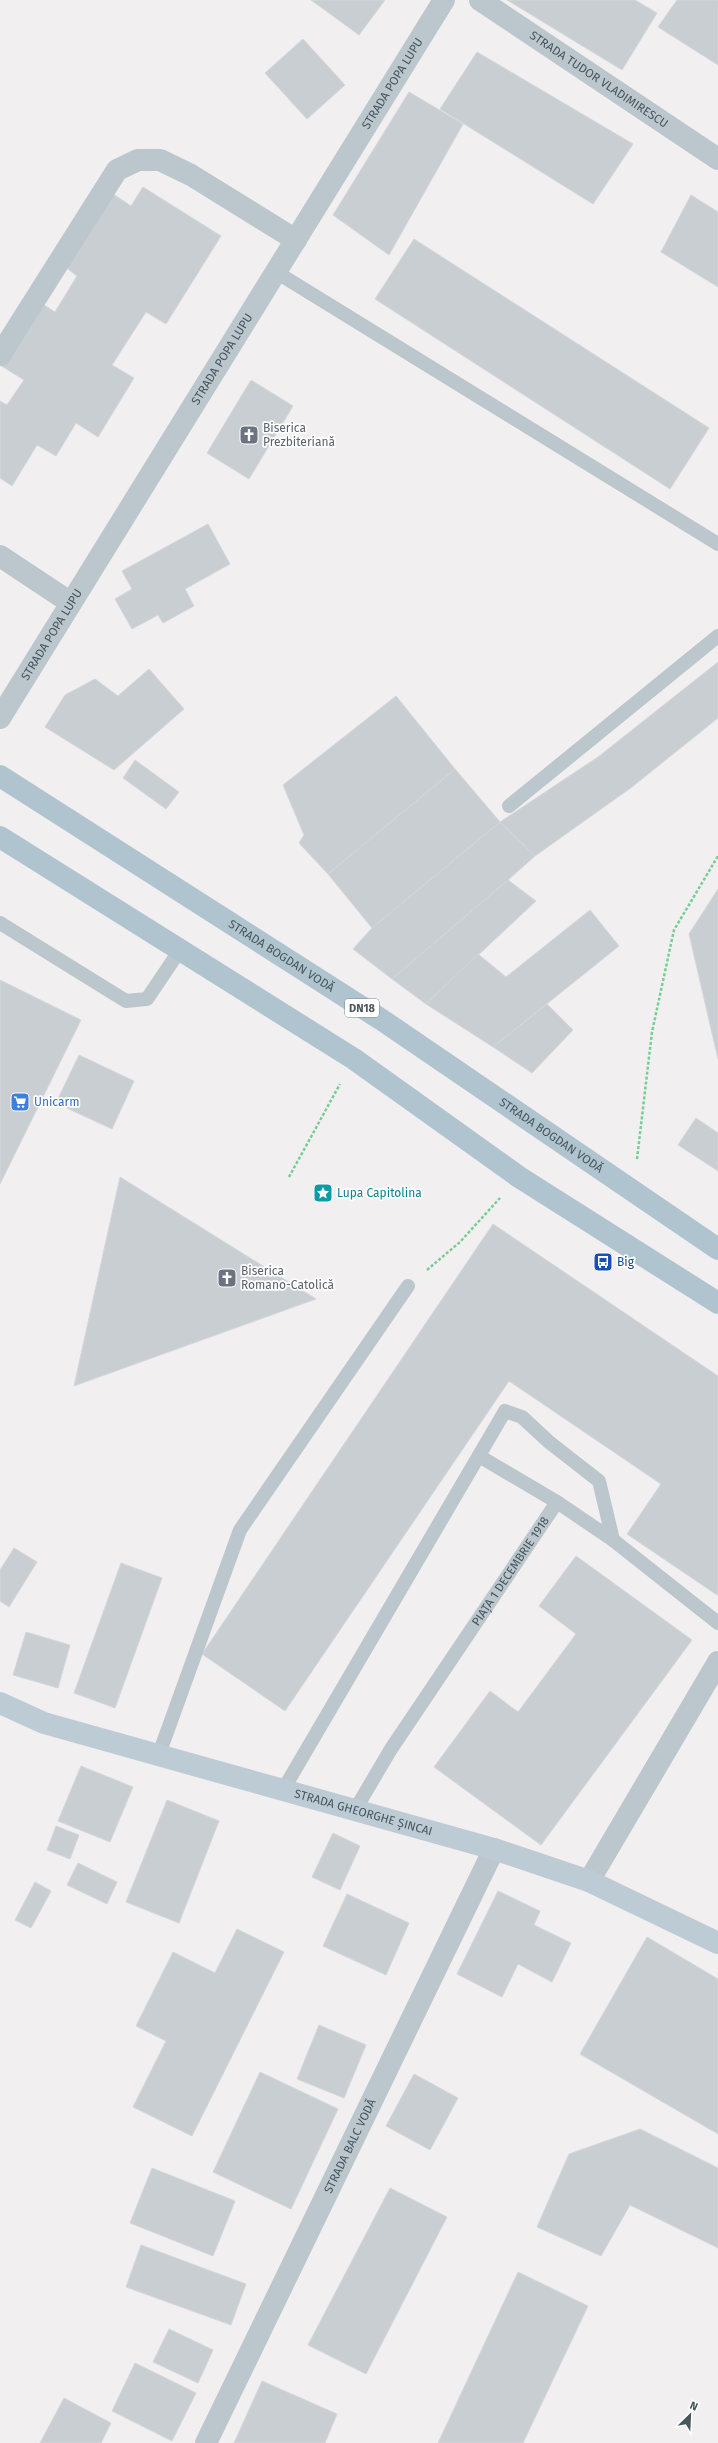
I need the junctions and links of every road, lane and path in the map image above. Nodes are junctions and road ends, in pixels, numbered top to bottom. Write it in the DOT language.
graph roads {
  1 [pos="444,0"];
  2 [pos="480,0"];
  3 [pos="718,158"];
  4 [pos="296,240"];
  5 [pos="276,272"];
  6 [pos="0,355"];
  7 [pos="718,544"];
  8 [pos="0,556"];
  9 [pos="71,603"];
  10 [pos="718,636"];
  11 [pos="0,718"];
  12 [pos="0,776"];
  13 [pos="509,806"];
  14 [pos="0,837"];
  15 [pos="718,856"];
  16 [pos="0,923"];
  17 [pos="180,950"];
  18 [pos="354,1059"];
  19 [pos="289,1177"];
  20 [pos="518,1177"];
  21 [pos="633,1191"];
  22 [pos="718,1249"];
  23 [pos="408,1286"];
  24 [pos="718,1303"];
  25 [pos="479,1456"];
  26 [pos="557,1502"];
  27 [pos="613,1540"];
  28 [pos="718,1623"];
  29 [pos="718,1662"];
  30 [pos="0,1703"];
  31 [pos="159,1754"];
  32 [pos="282,1790"];
  33 [pos="355,1810"];
  34 [pos="494,1849"];
  35 [pos="589,1881"];
  36 [pos="718,1943"];
  37 [pos="206,2443"];
  1 -- 4 [label="street, STRADA POPA LUPU"];
  2 -- 3 [label="street, STRADA TUDOR VLADIMIRESCU"];
  4 -- 5 [label="street, STRADA POPA LUPU"];
  4 -- 6 [label="street"];
  5 -- 7 [label="lane"];
  5 -- 9 [label="street, STRADA POPA LUPU"];
  8 -- 9 [label="street"];
  9 -- 11 [label="street, STRADA POPA LUPU"];
  10 -- 13 [label="lane"];
  12 -- 21 [label="main road, STRADA BOGDAN VODĂ / DN18"];
  14 -- 17 [label="main road"];
  15 -- 21 [label="path"];
  16 -- 17 [label="lane"];
  17 -- 18 [label="main road"];
  18 -- 19 [label="path"];
  18 -- 20 [label="main road"];
  20 -- 23 [label="path"];
  20 -- 24 [label="main road"];
  21 -- 22 [label="main road, STRADA BOGDAN VODĂ / DN18"];
  23 -- 31 [label="lane"];
  25 -- 26 [label="lane"];
  25 -- 27 [label="lane"];
  25 -- 32 [label="lane"];
  26 -- 27 [label="lane"];
  26 -- 33 [label="lane, PIAȚA 1 DECEMBRIE 1918"];
  27 -- 28 [label="lane"];
  29 -- 35 [label="street"];
  30 -- 31 [label="main road, STRADA GHEORGHE ȘINCAI"];
  31 -- 32 [label="main road, STRADA GHEORGHE ȘINCAI"];
  32 -- 33 [label="main road, STRADA GHEORGHE ȘINCAI"];
  33 -- 34 [label="main road, STRADA GHEORGHE ȘINCAI"];
  34 -- 35 [label="main road, STRADA GHEORGHE ȘINCAI"];
  34 -- 37 [label="street, STRADA BALC VODĂ"];
  35 -- 36 [label="main road, STRADA GHEORGHE ȘINCAI"];
}
